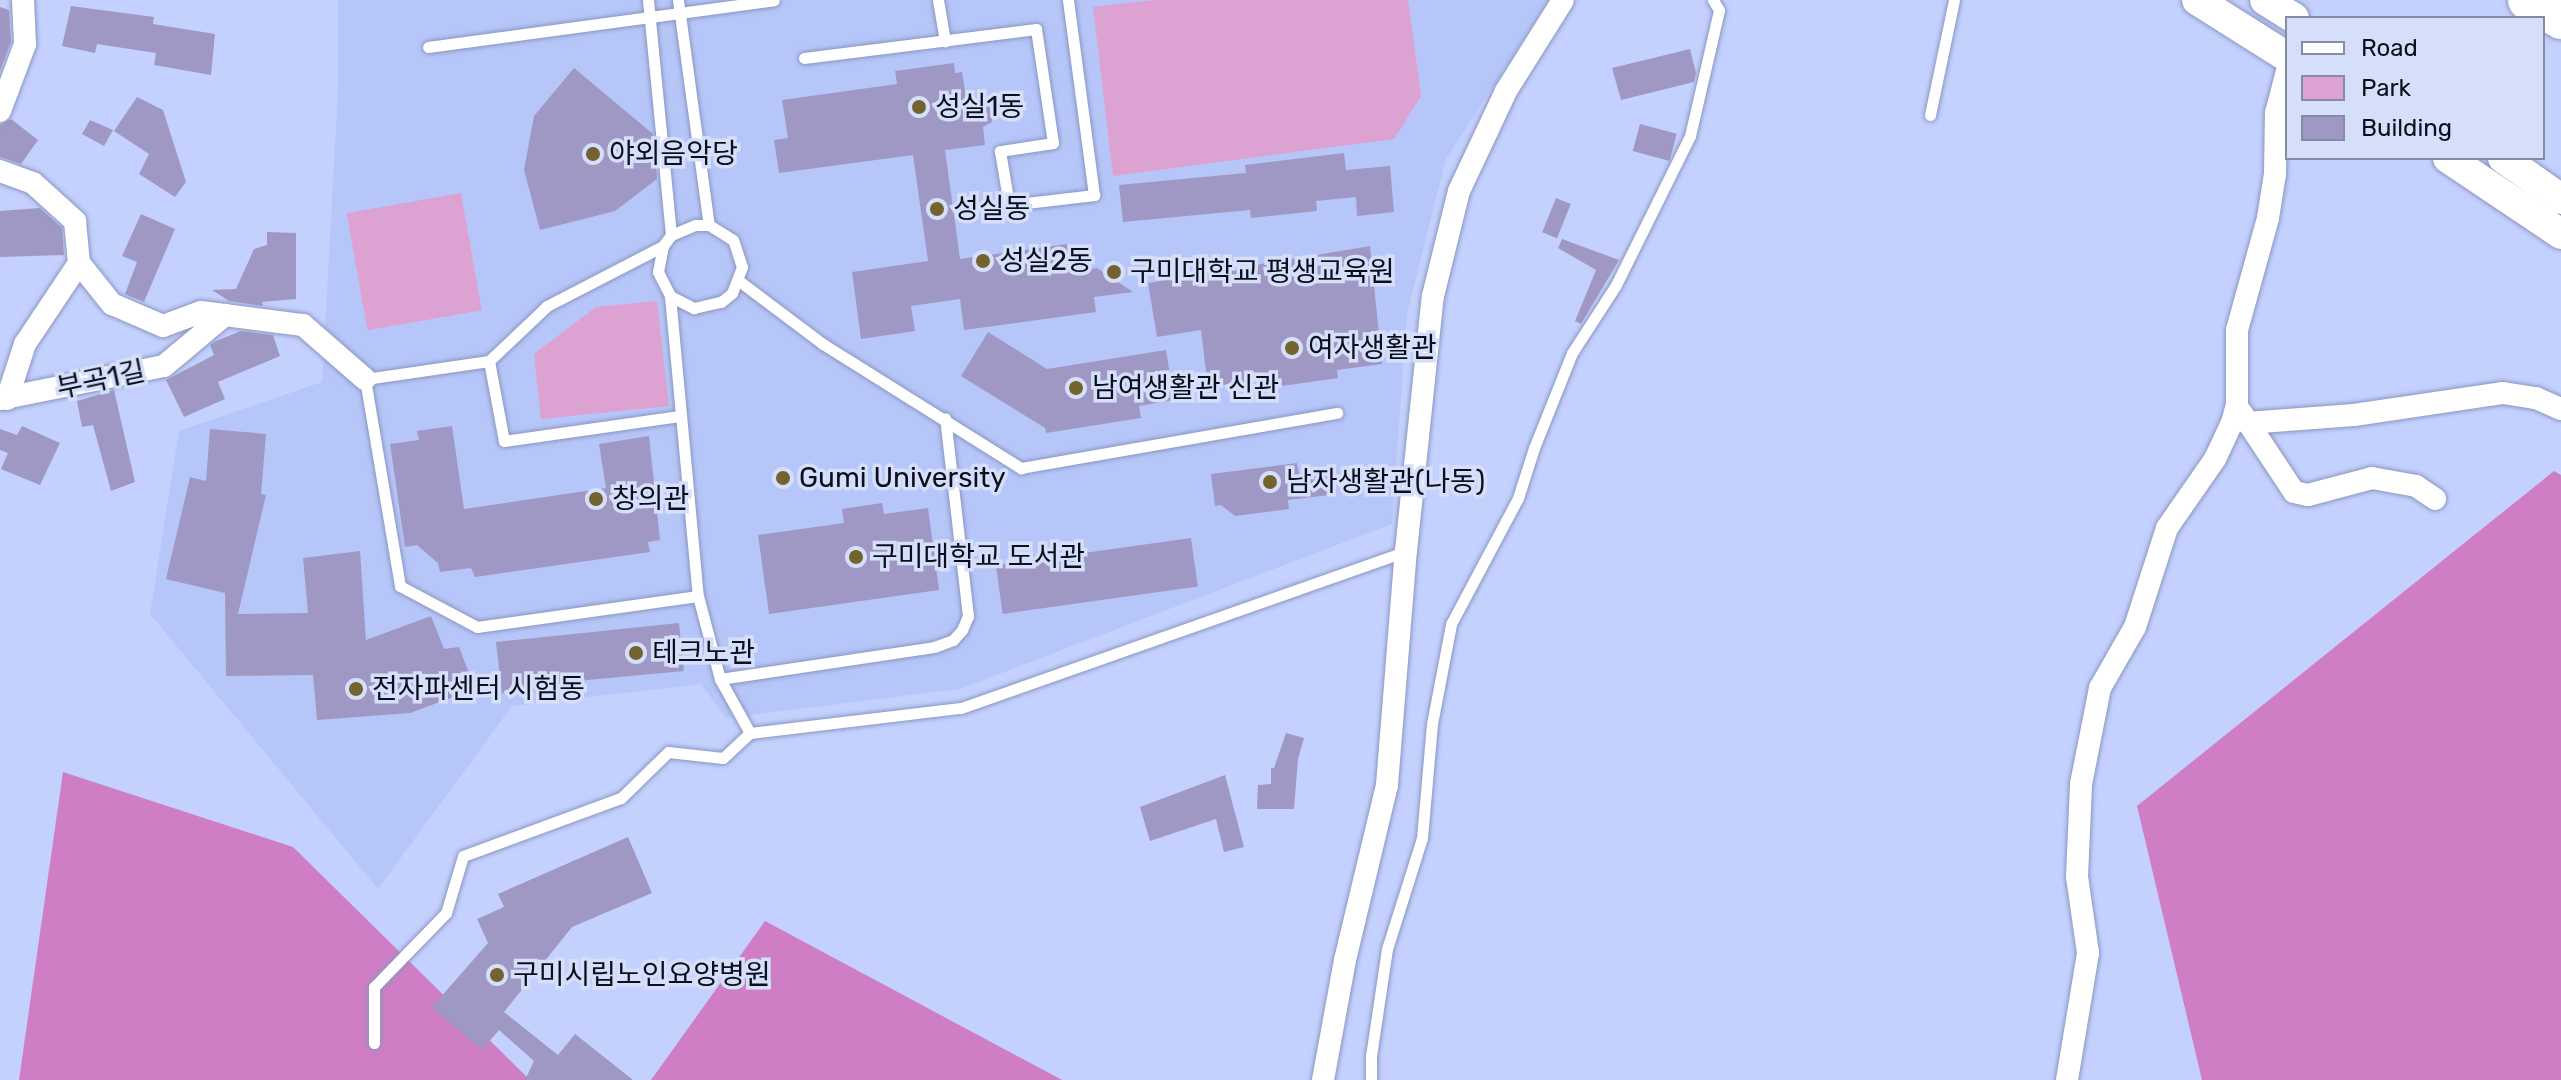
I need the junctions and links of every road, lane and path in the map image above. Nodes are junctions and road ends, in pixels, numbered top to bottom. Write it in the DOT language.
graph roads {
  1 [pos="23,0"];
  2 [pos="648,0"];
  3 [pos="678,0"];
  4 [pos="774,0"];
  5 [pos="938,0"];
  6 [pos="1068,0"];
  7 [pos="1563,0"];
  8 [pos="1713,0"];
  9 [pos="1954,0"];
  10 [pos="2197,0"];
  11 [pos="2265,0"];
  12 [pos="2528,0"];
  13 [pos="680,14"];
  14 [pos="2291,16"];
  15 [pos="650,18"];
  16 [pos="2561,19"];
  17 [pos="945,41"];
  18 [pos="428,47"];
  19 [pos="2285,56"];
  20 [pos="804,58"];
  21 [pos="2285,79"];
  22 [pos="0,111"];
  23 [pos="1930,115"];
  24 [pos="2451,160"];
  25 [pos="2506,160"];
  26 [pos="0,171"];
  27 [pos="2561,199"];
  28 [pos="709,225"];
  29 [pos="2561,234"];
  30 [pos="671,235"];
  31 [pos="663,246"];
  32 [pos="79,263"];
  33 [pos="739,281"];
  34 [pos="670,296"];
  35 [pos="225,315"];
  36 [pos="489,361"];
  37 [pos="365,379"];
  38 [pos="4,399"];
  39 [pos="2561,409"];
  40 [pos="1337,413"];
  41 [pos="2242,414"];
  42 [pos="679,416"];
  43 [pos="945,418"];
  44 [pos="2435,499"];
  45 [pos="1406,551"];
  46 [pos="698,596"];
  47 [pos="720,679"];
  48 [pos="750,733"];
  49 [pos="374,1043"];
  50 [pos="1323,1080"];
  51 [pos="1371,1080"];
  52 [pos="2067,1080"];
  1 -- 22 [label="street"];
  2 -- 15 [label="lane"];
  3 -- 13 [label="lane"];
  4 -- 13 [label="lane"];
  5 -- 17 [label="lane"];
  6 -- 17 [label="lane"];
  7 -- 45 [label="street"];
  8 -- 51 [label="lane"];
  9 -- 23 [label="lane"];
  10 -- 19 [label="main road"];
  11 -- 14 [label="main road"];
  12 -- 16 [label="highway"];
  13 -- 15 [label="lane"];
  13 -- 28 [label="lane"];
  15 -- 18 [label="lane"];
  15 -- 30 [label="lane"];
  17 -- 20 [label="lane"];
  21 -- 41 [label="street"];
  24 -- 29 [label="main road"];
  25 -- 27 [label="main road"];
  26 -- 32 [label="street"];
  28 -- 30 [label="lane"];
  28 -- 33 [label="lane"];
  30 -- 31 [label="lane"];
  31 -- 34 [label="lane"];
  31 -- 36 [label="lane"];
  32 -- 35 [label="street, 부곡1길"];
  32 -- 38 [label="street, 부곡1길"];
  33 -- 34 [label="lane"];
  33 -- 43 [label="lane"];
  34 -- 42 [label="lane"];
  35 -- 37 [label="street, 부곡1길"];
  35 -- 38 [label="street, 부곡1길"];
  36 -- 37 [label="lane"];
  36 -- 42 [label="lane"];
  37 -- 46 [label="lane"];
  39 -- 41 [label="street"];
  40 -- 43 [label="lane"];
  41 -- 44 [label="street"];
  41 -- 52 [label="street"];
  42 -- 46 [label="lane"];
  43 -- 47 [label="lane"];
  45 -- 48 [label="lane"];
  45 -- 50 [label="street"];
  46 -- 47 [label="lane"];
  47 -- 48 [label="lane"];
  48 -- 49 [label="lane"];
}
